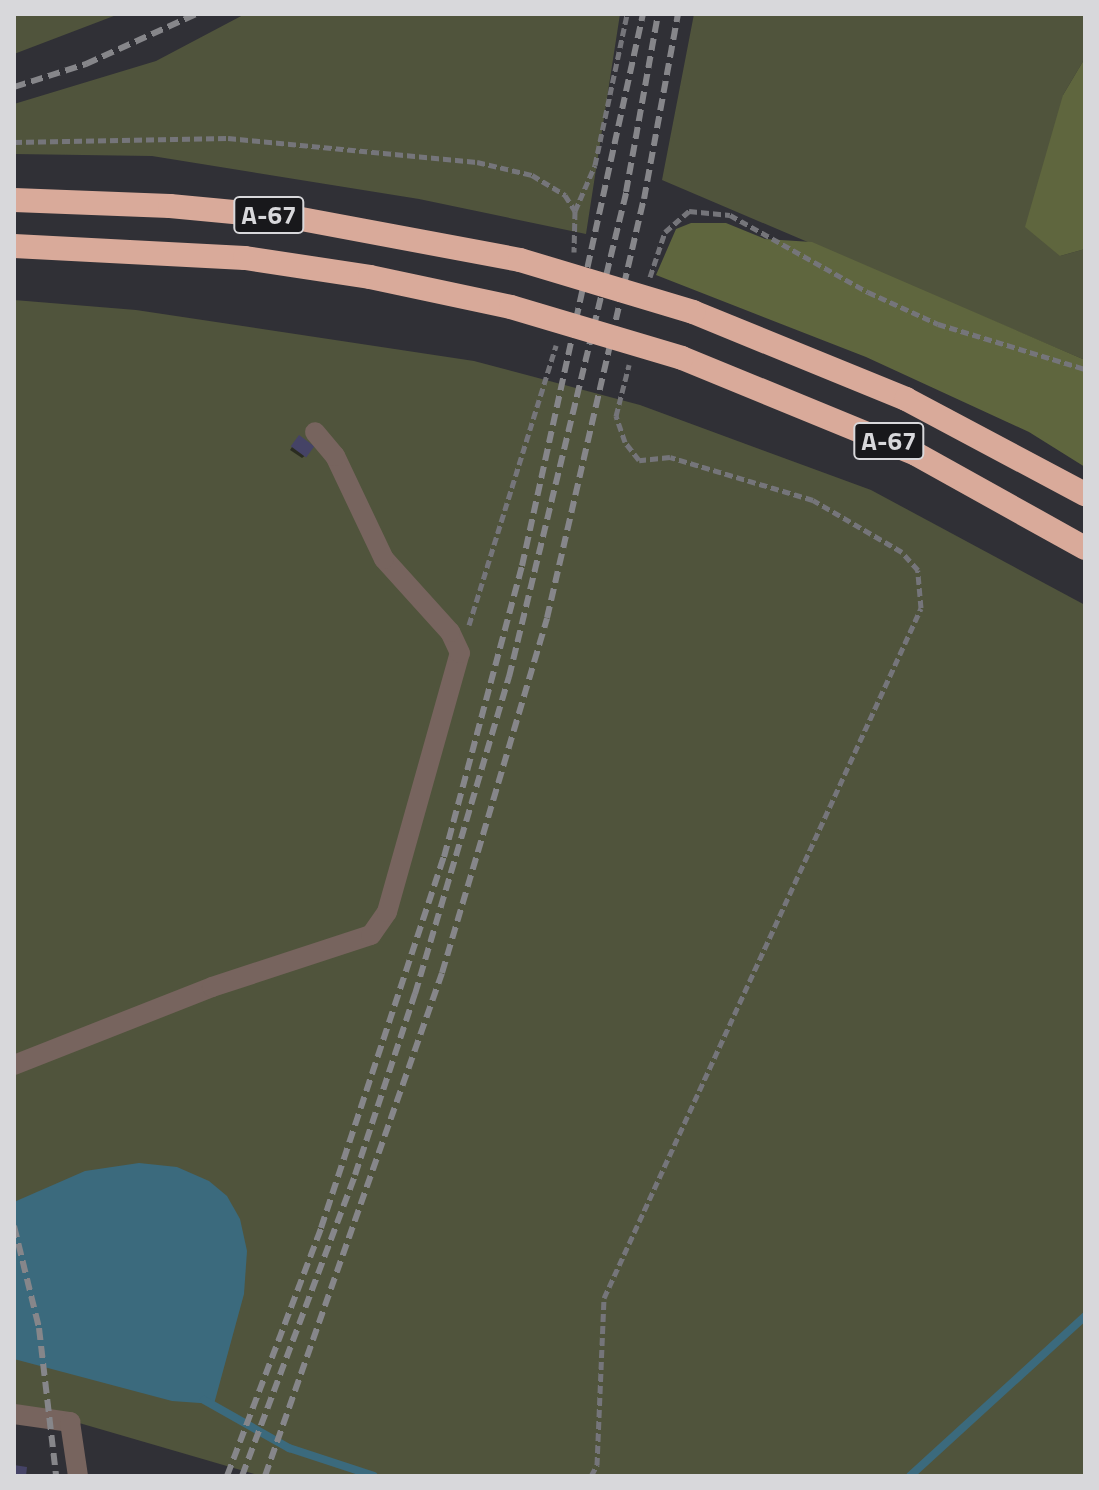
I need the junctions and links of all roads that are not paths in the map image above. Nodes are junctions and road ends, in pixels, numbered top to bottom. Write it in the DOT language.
graph roads {
  1 [pos="14,200"];
  2 [pos="14,246"];
  3 [pos="315,432"];
  4 [pos="1085,494"];
  5 [pos="1085,548"];
  6 [pos="14,1065"];
  7 [pos="14,1414"];
  8 [pos="78,1476"];
  1 -- 4 [label="highway, A-67, bridge"];
  2 -- 5 [label="highway, A-67, bridge"];
  3 -- 6 [label="street"];
  7 -- 8 [label="street"];
}
